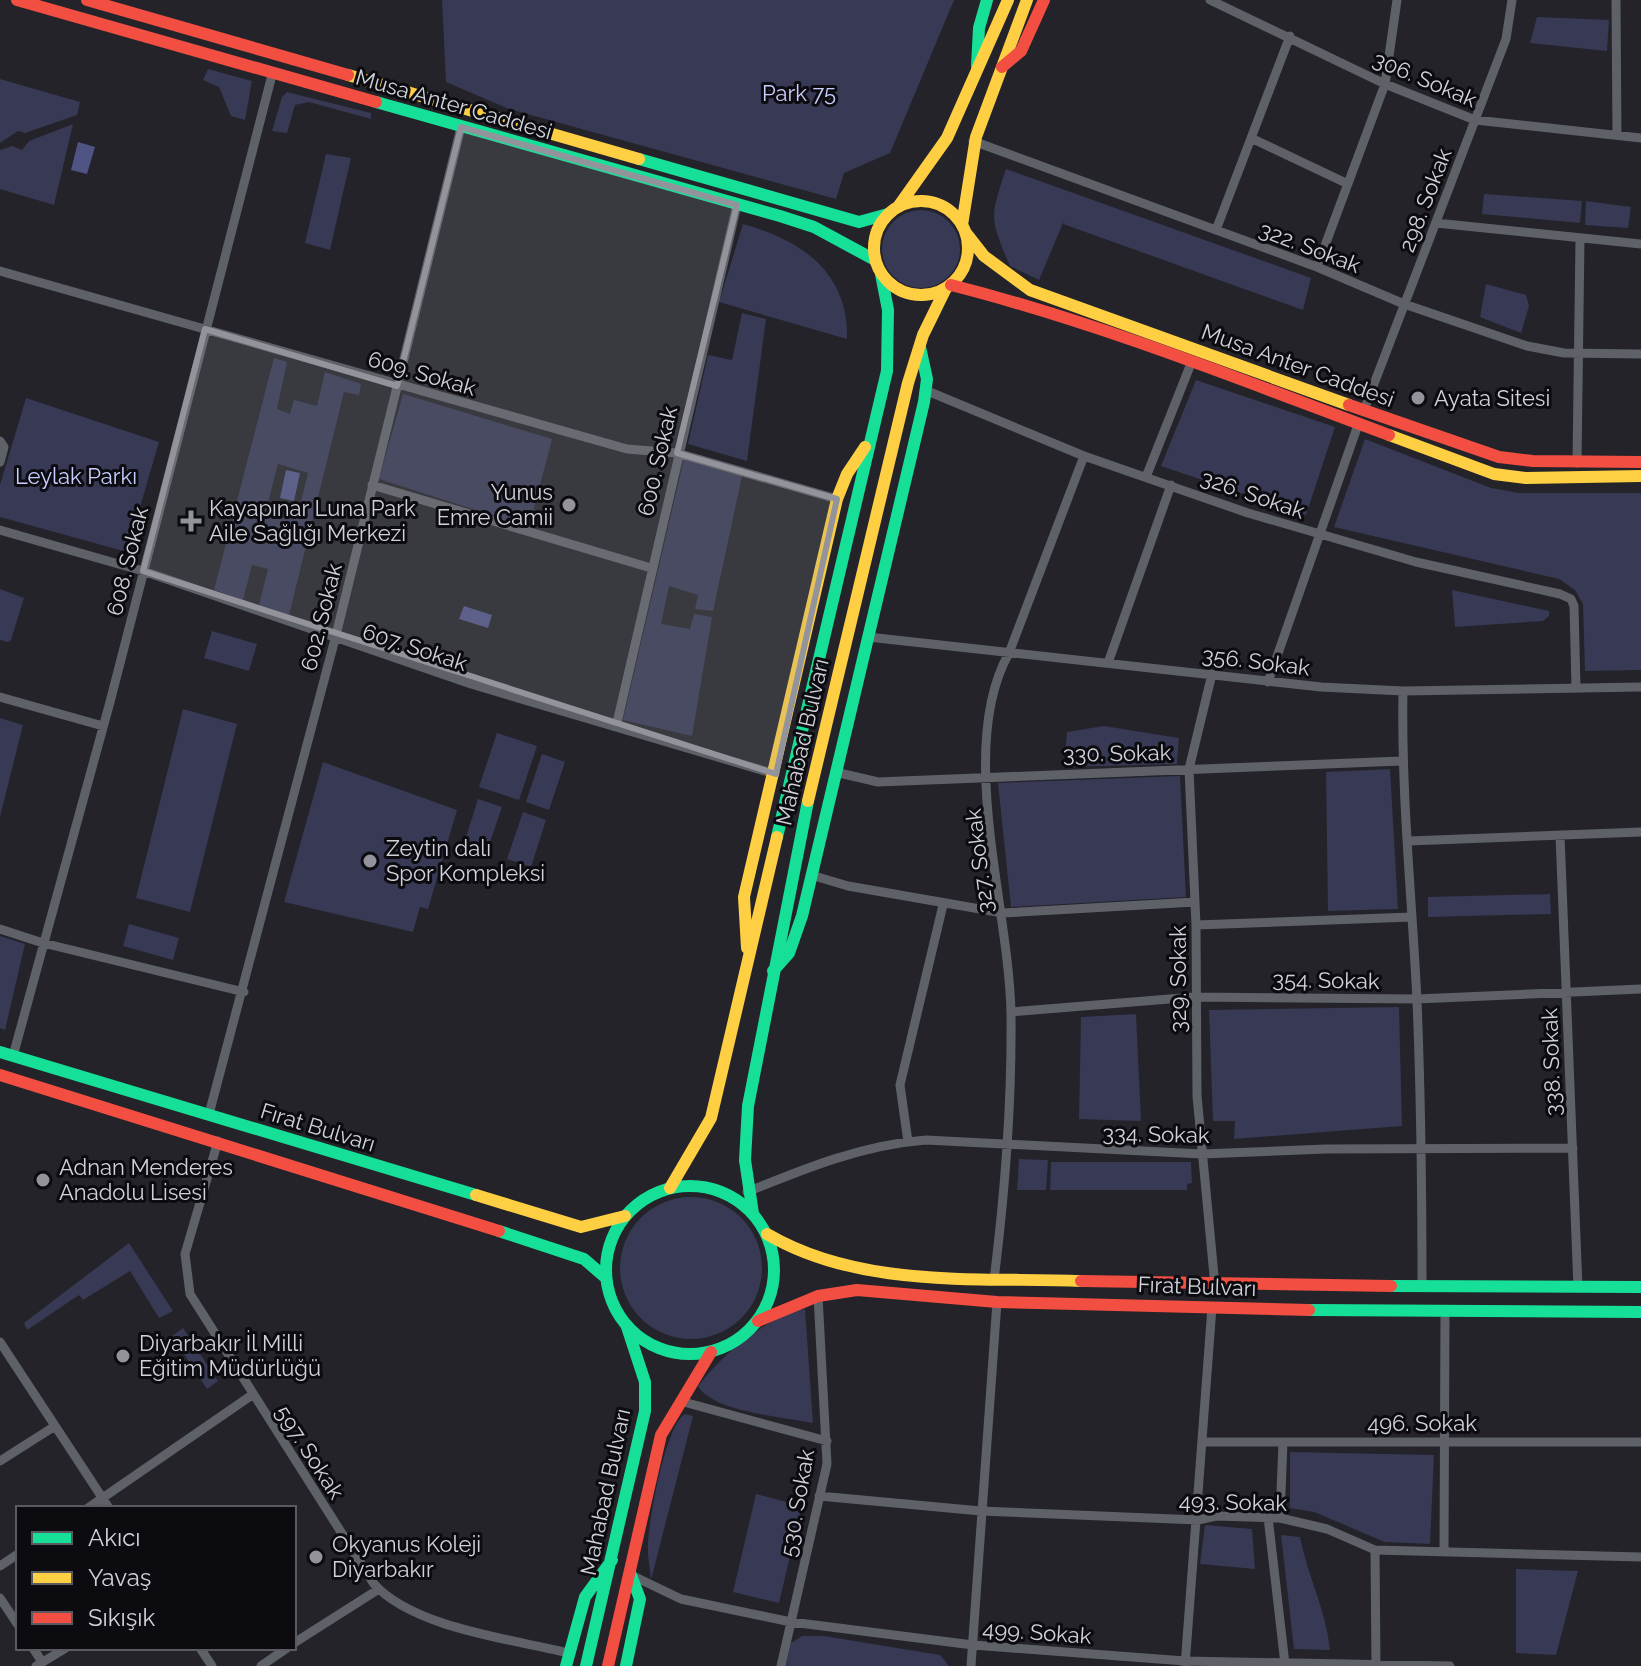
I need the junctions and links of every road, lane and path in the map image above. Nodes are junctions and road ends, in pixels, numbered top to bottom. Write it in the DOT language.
graph roads {
  1 [pos="17,0"];
  2 [pos="87,0"];
  3 [pos="987,0"];
  4 [pos="1008,0"];
  5 [pos="1027,0"];
  6 [pos="1044,0"];
  7 [pos="1210,0"];
  8 [pos="1397,0"];
  9 [pos="1512,0"];
  10 [pos="1616,0"];
  11 [pos="1290,36"];
  12 [pos="999,70"];
  13 [pos="272,75"];
  14 [pos="977,77"];
  15 [pos="1385,84"];
  16 [pos="1475,120"];
  17 [pos="461,127"];
  18 [pos="1617,135"];
  19 [pos="1251,138"];
  20 [pos="1641,138"];
  21 [pos="973,141"];
  22 [pos="1348,184"];
  23 [pos="737,205"];
  24 [pos="893,210"];
  25 [pos="1436,223"];
  26 [pos="964,229"];
  27 [pos="1216,230"];
  28 [pos="1580,238"];
  29 [pos="1641,244"];
  30 [pos="875,260"];
  31 [pos="1317,267"];
  32 [pos="0,271"];
  33 [pos="881,274"];
  34 [pos="948,286"];
  35 [pos="1404,304"];
  36 [pos="205,329"];
  37 [pos="920,345"];
  38 [pos="1577,353"];
  39 [pos="1641,354"];
  40 [pos="1192,361"];
  41 [pos="397,386"];
  42 [pos="925,390"];
  43 [pos="1364,410"];
  44 [pos="1358,425"];
  45 [pos="872,436"];
  46 [pos="0,441"];
  47 [pos="677,453"];
  48 [pos="1084,456"];
  49 [pos="0,462"];
  50 [pos="1641,462"];
  51 [pos="1577,463"];
  52 [pos="1641,476"];
  53 [pos="1146,477"];
  54 [pos="372,485"];
  55 [pos="1171,485"];
  56 [pos="837,499"];
  57 [pos="0,530"];
  58 [pos="1321,536"];
  59 [pos="651,568"];
  60 [pos="143,571"];
  61 [pos="868,637"];
  62 [pos="335,639"];
  63 [pos="1009,653"];
  64 [pos="1108,663"];
  65 [pos="1212,674"];
  66 [pos="1268,682"];
  67 [pos="1641,687"];
  68 [pos="1576,688"];
  69 [pos="1403,691"];
  70 [pos="0,697"];
  71 [pos="103,726"];
  72 [pos="616,727"];
  73 [pos="1401,761"];
  74 [pos="1189,769"];
  75 [pos="835,772"];
  76 [pos="776,774"];
  77 [pos="988,775"];
  78 [pos="1641,832"];
  79 [pos="1560,835"];
  80 [pos="1409,841"];
  81 [pos="811,875"];
  82 [pos="1195,902"];
  83 [pos="943,905"];
  84 [pos="1003,913"];
  85 [pos="1412,917"];
  86 [pos="1196,925"];
  87 [pos="0,929"];
  88 [pos="43,943"];
  89 [pos="748,967"];
  90 [pos="773,971"];
  91 [pos="1641,989"];
  92 [pos="1566,991"];
  93 [pos="244,992"];
  94 [pos="1194,997"];
  95 [pos="1417,999"];
  96 [pos="1011,1012"];
  97 [pos="7,1054"];
  98 [pos="0,1075"];
  99 [pos="209,1114"];
  100 [pos="218,1141"];
  101 [pos="908,1142"];
  102 [pos="1006,1145"];
  103 [pos="1573,1148"];
  104 [pos="1423,1149"];
  105 [pos="1202,1154"];
  106 [pos="670,1188"];
  107 [pos="747,1192"];
  108 [pos="753,1214"];
  109 [pos="625,1216"];
  110 [pos="767,1234"];
  111 [pos="861,1271"];
  112 [pos="606,1278"];
  113 [pos="994,1280"];
  114 [pos="1215,1286"];
  115 [pos="1422,1287"];
  116 [pos="1641,1287"];
  117 [pos="1578,1288"];
  118 [pos="857,1290"];
  119 [pos="818,1296"];
  120 [pos="997,1302"];
  121 [pos="1212,1307"];
  122 [pos="1445,1312"];
  123 [pos="1641,1312"];
  124 [pos="758,1321"];
  125 [pos="627,1326"];
  126 [pos="0,1342"];
  127 [pos="711,1352"];
  128 [pos="252,1395"];
  129 [pos="679,1401"];
  130 [pos="55,1426"];
  131 [pos="827,1441"];
  132 [pos="1444,1441"];
  133 [pos="1202,1442"];
  134 [pos="1283,1442"];
  135 [pos="1641,1442"];
  136 [pos="0,1461"];
  137 [pos="819,1496"];
  138 [pos="103,1498"];
  139 [pos="91,1506"];
  140 [pos="108,1506"];
  141 [pos="981,1511"];
  142 [pos="1268,1517"];
  143 [pos="1280,1518"];
  144 [pos="1198,1520"];
  145 [pos="1375,1550"];
  146 [pos="1444,1552"];
  147 [pos="1641,1557"];
  148 [pos="612,1560"];
  149 [pos="631,1575"];
  150 [pos="379,1589"];
  151 [pos="0,1598"];
  152 [pos="16,1622"];
  153 [pos="791,1622"];
  154 [pos="296,1642"];
  155 [pos="973,1645"];
  156 [pos="63,1650"];
  157 [pos="284,1650"];
  158 [pos="568,1660"];
  159 [pos="1185,1663"];
  160 [pos="39,1664"];
  161 [pos="1285,1664"];
  162 [pos="1376,1665"];
  163 [pos="261,1666"];
  164 [pos="586,1666"];
  165 [pos="608,1666"];
  166 [pos="626,1666"];
  167 [pos="781,1666"];
  168 [pos="971,1666"];
  169 [pos="1450,1666"];
  1 -- 13 [label="main road, Musa Anter Caddesi"];
  2 -- 24 [label="main road, Musa Anter Caddesi"];
  3 -- 14 [label="main road"];
  4 -- 14 [label="main road"];
  5 -- 12 [label="main road"];
  6 -- 12 [label="main road"];
  7 -- 11 [label="street, 306. Sokak"];
  8 -- 15 [label="street"];
  9 -- 16 [label="street, 298. Sokak"];
  10 -- 18 [label="street"];
  11 -- 15 [label="street, 306. Sokak"];
  11 -- 19 [label="street"];
  12 -- 21 [label="main road"];
  13 -- 17 [label="main road, Musa Anter Caddesi"];
  13 -- 36 [label="street, 608. Sokak"];
  14 -- 24 [label="main road"];
  15 -- 16 [label="street, 306. Sokak"];
  15 -- 22 [label="street"];
  16 -- 18 [label="street, 306. Sokak"];
  16 -- 25 [label="street, 298. Sokak"];
  17 -- 23 [label="main road, Musa Anter Caddesi"];
  17 -- 41 [label="street, 602. Sokak"];
  18 -- 20 [label="street, 306. Sokak"];
  19 -- 22 [label="street"];
  19 -- 27 [label="street"];
  21 -- 26 [label="main road"];
  21 -- 27 [label="street, 322. Sokak"];
  22 -- 31 [label="street"];
  23 -- 30 [label="main road, Musa Anter Caddesi"];
  23 -- 47 [label="street, 600. Sokak"];
  24 -- 26 [label="main road"];
  24 -- 30 [label="main road"];
  25 -- 28 [label="street"];
  25 -- 35 [label="street, 298. Sokak"];
  26 -- 34 [label="main road"];
  26 -- 43 [label="main road, Musa Anter Caddesi"];
  27 -- 31 [label="street, 322. Sokak"];
  28 -- 29 [label="street"];
  28 -- 38 [label="street"];
  30 -- 33 [label="main road"];
  31 -- 35 [label="street, 322. Sokak"];
  32 -- 36 [label="street, 609. Sokak"];
  33 -- 34 [label="main road"];
  33 -- 45 [label="main road, Mahabad Bulvarı"];
  34 -- 37 [label="main road, Mahabad Bulvarı"];
  34 -- 40 [label="main road, Musa Anter Caddesi"];
  35 -- 38 [label="street, 322. Sokak"];
  35 -- 43 [label="street, 298. Sokak"];
  36 -- 41 [label="street, 609. Sokak"];
  36 -- 60 [label="street, 608. Sokak"];
  37 -- 42 [label="main road"];
  37 -- 90 [label="main road, Mahabad Bulvarı"];
  38 -- 39 [label="street, 322. Sokak"];
  38 -- 51 [label="street"];
  40 -- 44 [label="main road, Musa Anter Caddesi"];
  40 -- 53 [label="street"];
  41 -- 47 [label="street, 609. Sokak"];
  41 -- 54 [label="street, 602. Sokak"];
  42 -- 48 [label="street, 326. Sokak"];
  42 -- 61 [label="main road"];
  43 -- 51 [label="main road, Musa Anter Caddesi"];
  44 -- 52 [label="main road, Musa Anter Caddesi"];
  44 -- 58 [label="street"];
  45 -- 56 [label="main road"];
  45 -- 89 [label="main road, Mahabad Bulvarı"];
  46 -- 49 [label="street"];
  47 -- 56 [label="street, 609. Sokak"];
  47 -- 59 [label="street, 600. Sokak"];
  48 -- 53 [label="street, 326. Sokak"];
  48 -- 63 [label="street, 327. Sokak"];
  50 -- 51 [label="main road, Musa Anter Caddesi"];
  53 -- 55 [label="street, 326. Sokak"];
  54 -- 59 [label="street"];
  54 -- 62 [label="street, 602. Sokak"];
  55 -- 58 [label="street, 326. Sokak"];
  55 -- 64 [label="street"];
  56 -- 76 [label="main road"];
  57 -- 60 [label="street, 607. Sokak"];
  58 -- 66 [label="street"];
  58 -- 68 [label="street, 326. Sokak"];
  59 -- 72 [label="street, 600. Sokak"];
  60 -- 62 [label="street, 607. Sokak"];
  60 -- 71 [label="street, 608. Sokak"];
  61 -- 63 [label="street, 356. Sokak"];
  61 -- 75 [label="main road"];
  62 -- 72 [label="street, 607. Sokak"];
  62 -- 93 [label="street, 602. Sokak"];
  63 -- 64 [label="street, 356. Sokak"];
  63 -- 77 [label="street, 327. Sokak"];
  64 -- 65 [label="street, 356. Sokak"];
  65 -- 66 [label="street, 356. Sokak"];
  65 -- 74 [label="street, 329. Sokak"];
  66 -- 69 [label="street, 356. Sokak"];
  67 -- 68 [label="street, 356. Sokak"];
  68 -- 69 [label="street, 356. Sokak"];
  69 -- 73 [label="street"];
  70 -- 71 [label="street"];
  71 -- 88 [label="street, 608. Sokak"];
  72 -- 76 [label="street, 607. Sokak"];
  73 -- 74 [label="street, 330. Sokak"];
  73 -- 80 [label="street"];
  74 -- 77 [label="street, 330. Sokak"];
  74 -- 82 [label="street, 329. Sokak"];
  75 -- 77 [label="street, 330. Sokak"];
  75 -- 81 [label="main road"];
  76 -- 89 [label="main road"];
  77 -- 84 [label="street, 327. Sokak"];
  78 -- 79 [label="street"];
  79 -- 80 [label="street"];
  79 -- 92 [label="street, 338. Sokak"];
  80 -- 85 [label="street"];
  81 -- 83 [label="street"];
  81 -- 90 [label="main road"];
  82 -- 84 [label="street"];
  82 -- 86 [label="street, 329. Sokak"];
  83 -- 84 [label="street"];
  83 -- 101 [label="street"];
  84 -- 96 [label="street, 327. Sokak"];
  85 -- 86 [label="street"];
  85 -- 95 [label="street"];
  86 -- 94 [label="street, 329. Sokak"];
  87 -- 88 [label="street"];
  88 -- 93 [label="street"];
  88 -- 97 [label="street, 608. Sokak"];
  89 -- 106 [label="main road, Mahabad Bulvarı"];
  90 -- 107 [label="main road, Mahabad Bulvarı"];
  91 -- 92 [label="street, 354. Sokak"];
  92 -- 95 [label="street, 354. Sokak"];
  92 -- 103 [label="street, 338. Sokak"];
  93 -- 99 [label="street, 602. Sokak"];
  94 -- 95 [label="street, 354. Sokak"];
  94 -- 96 [label="street, 354. Sokak"];
  94 -- 105 [label="street, 329. Sokak"];
  95 -- 104 [label="street"];
  96 -- 102 [label="street, 327. Sokak"];
  97 -- 99 [label="main road, Fırat Bulvarı"];
  98 -- 100 [label="main road, Fırat Bulvarı"];
  99 -- 109 [label="main road, Fırat Bulvarı"];
  100 -- 112 [label="main road, Fırat Bulvarı"];
  100 -- 128 [label="street, 597. Sokak"];
  101 -- 102 [label="street, 334. Sokak"];
  101 -- 107 [label="street, 334. Sokak"];
  102 -- 105 [label="street, 334. Sokak"];
  102 -- 113 [label="street, 327. Sokak"];
  103 -- 104 [label="street, 334. Sokak"];
  103 -- 117 [label="street, 338. Sokak"];
  104 -- 105 [label="street, 334. Sokak"];
  104 -- 115 [label="street"];
  105 -- 114 [label="street, 329. Sokak"];
  106 -- 108 [label="main road"];
  106 -- 109 [label="main road"];
  107 -- 108 [label="main road, Mahabad Bulvarı"];
  108 -- 110 [label="main road"];
  109 -- 112 [label="main road"];
  110 -- 111 [label="main road, Fırat Bulvarı"];
  110 -- 124 [label="main road"];
  111 -- 113 [label="main road, Fırat Bulvarı"];
  111 -- 118 [label="main road"];
  112 -- 125 [label="main road"];
  113 -- 114 [label="main road, Fırat Bulvarı"];
  114 -- 115 [label="main road, Fırat Bulvarı"];
  115 -- 117 [label="main road, Fırat Bulvarı"];
  116 -- 117 [label="main road, Fırat Bulvarı"];
  118 -- 119 [label="main road, Fırat Bulvarı"];
  118 -- 120 [label="main road, Fırat Bulvarı"];
  119 -- 124 [label="main road, Fırat Bulvarı"];
  119 -- 131 [label="street, 530. Sokak"];
  120 -- 121 [label="main road, Fırat Bulvarı"];
  120 -- 141 [label="street"];
  121 -- 122 [label="main road, Fırat Bulvarı"];
  121 -- 133 [label="street"];
  122 -- 123 [label="main road, Fırat Bulvarı"];
  122 -- 132 [label="street"];
  124 -- 127 [label="main road"];
  125 -- 127 [label="main road"];
  125 -- 148 [label="main road, Mahabad Bulvarı"];
  126 -- 130 [label="street"];
  127 -- 129 [label="main road, Mahabad Bulvarı"];
  128 -- 138 [label="street"];
  128 -- 150 [label="street, 597. Sokak"];
  129 -- 131 [label="street"];
  129 -- 149 [label="main road, Mahabad Bulvarı"];
  130 -- 136 [label="street"];
  130 -- 138 [label="street"];
  131 -- 137 [label="street, 530. Sokak"];
  132 -- 134 [label="street, 496. Sokak"];
  132 -- 135 [label="street, 496. Sokak"];
  132 -- 146 [label="street"];
  133 -- 134 [label="street, 496. Sokak"];
  133 -- 144 [label="street"];
  134 -- 143 [label="street"];
  137 -- 141 [label="street, 493. Sokak"];
  137 -- 153 [label="street, 530. Sokak"];
  138 -- 139 [label="street"];
  138 -- 140 [label="street"];
  141 -- 144 [label="street, 493. Sokak"];
  141 -- 155 [label="street"];
  142 -- 143 [label="street, 493. Sokak"];
  142 -- 144 [label="street, 493. Sokak"];
  142 -- 161 [label="street"];
  143 -- 145 [label="street, 493. Sokak"];
  144 -- 159 [label="street"];
  145 -- 146 [label="street, 493. Sokak"];
  145 -- 162 [label="street"];
  146 -- 147 [label="street, 493. Sokak"];
  148 -- 158 [label="main road"];
  148 -- 164 [label="main road, Mahabad Bulvarı"];
  149 -- 153 [label="street, 499. Sokak"];
  149 -- 165 [label="main road, Mahabad Bulvarı"];
  149 -- 166 [label="main road"];
  150 -- 154 [label="street"];
  150 -- 158 [label="street, 597. Sokak"];
  151 -- 152 [label="street"];
  153 -- 155 [label="street, 499. Sokak"];
  153 -- 167 [label="street, 530. Sokak"];
  155 -- 159 [label="street, 499. Sokak"];
  155 -- 168 [label="street"];
  156 -- 160 [label="street"];
  157 -- 163 [label="street"];
  159 -- 161 [label="street, 499. Sokak"];
  161 -- 162 [label="street, 499. Sokak"];
  162 -- 169 [label="street, 499. Sokak"];
}
